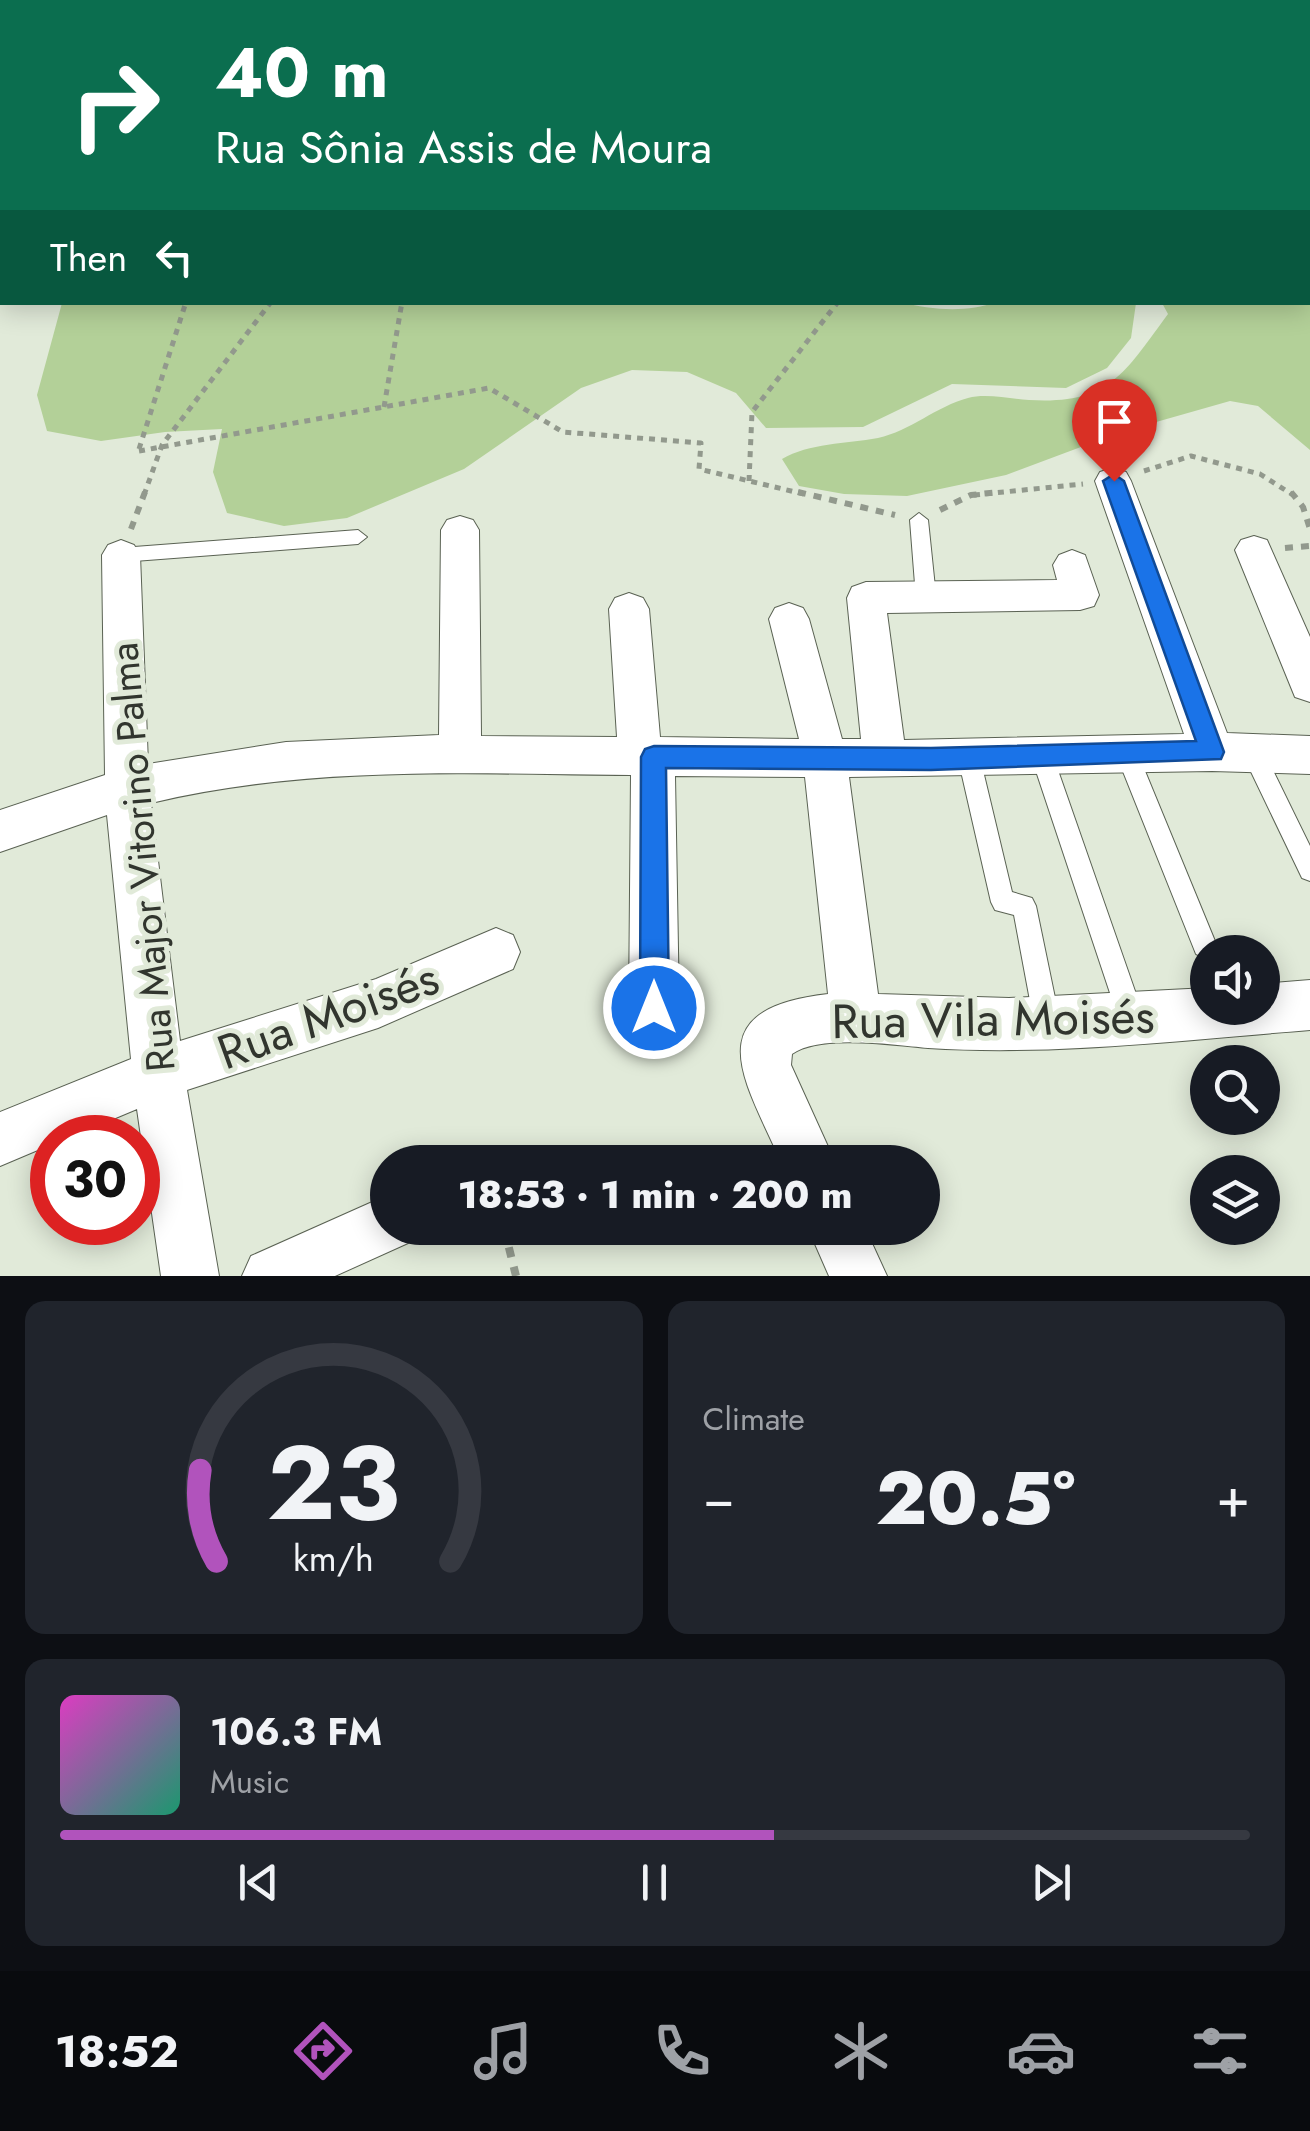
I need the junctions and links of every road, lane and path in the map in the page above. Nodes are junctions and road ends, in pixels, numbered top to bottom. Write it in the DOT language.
graph roads {
  1 [pos="185,305"];
  2 [pos="269,305"];
  3 [pos="401,305"];
  4 [pos="836,305"];
  5 [pos="384,407"];
  6 [pos="162,445"];
  7 [pos="749,481"];
  8 [pos="1114,481"];
  9 [pos="919,520"];
  10 [pos="460,530"];
  11 [pos="358,536"];
  12 [pos="1254,550"];
  13 [pos="120,555"];
  14 [pos="1076,580"];
  15 [pos="926,597"];
  16 [pos="630,609"];
  17 [pos="789,619"];
  18 [pos="1310,685"];
  19 [pos="1233,752"];
  20 [pos="1127,754"];
  21 [pos="1310,754"];
  22 [pos="460,756"];
  23 [pos="647,756"];
  24 [pos="1042,756"];
  25 [pos="825,757"];
  26 [pos="885,758"];
  27 [pos="968,758"];
  28 [pos="128,789"];
  29 [pos="0,831"];
  30 [pos="1310,870"];
  31 [pos="1201,935"];
  32 [pos="496,952"];
  33 [pos="1310,1006"];
  34 [pos="654,1008"];
  35 [pos="856,1018"];
  36 [pos="1132,1018"];
  37 [pos="1047,1023"];
  38 [pos="158,1074"];
  39 [pos="0,1139"];
  40 [pos="800,1145"];
  41 [pos="370,1231"];
  42 [pos="508,1245"];
  43 [pos="844,1245"];
  44 [pos="190,1276"];
  45 [pos="271,1276"];
  46 [pos="516,1276"];
  47 [pos="858,1276"];
  1 -- 6 [label="path"];
  2 -- 6 [label="path"];
  3 -- 5 [label="path"];
  4 -- 7 [label="path"];
  5 -- 6 [label="path"];
  5 -- 7 [label="path"];
  6 -- 13 [label="path"];
  7 -- 9 [label="path"];
  8 -- 19 [label="street"];
  9 -- 15 [label="lane"];
  10 -- 22 [label="street"];
  11 -- 13 [label="lane"];
  12 -- 18 [label="street"];
  13 -- 28 [label="street, Rua Major Vitorino Palma"];
  14 -- 15 [label="street"];
  15 -- 26 [label="street"];
  16 -- 23 [label="street"];
  17 -- 25 [label="street"];
  19 -- 20 [label="street"];
  19 -- 21 [label="street"];
  19 -- 30 [label="lane"];
  20 -- 24 [label="street"];
  20 -- 31 [label="lane"];
  22 -- 23 [label="street"];
  22 -- 28 [label="street"];
  23 -- 25 [label="street"];
  23 -- 34 [label="street"];
  24 -- 27 [label="street"];
  24 -- 36 [label="lane"];
  25 -- 26 [label="street"];
  25 -- 35 [label="street"];
  26 -- 27 [label="street"];
  27 -- 37 [label="lane"];
  28 -- 29 [label="street"];
  28 -- 38 [label="street, Rua Major Vitorino Palma"];
  32 -- 38 [label="street, Rua Moisés"];
  33 -- 36 [label="street, Rua Vila Moisés"];
  35 -- 37 [label="street, Rua Vila Moisés"];
  35 -- 40 [label="street, Rua Vila Moisés"];
  36 -- 37 [label="street, Rua Vila Moisés"];
  38 -- 39 [label="street, Rua Moisés"];
  38 -- 44 [label="street, Rua Major Vitorino Palma"];
  41 -- 45 [label="street"];
  42 -- 46 [label="path"];
  43 -- 47 [label="street"];
}
